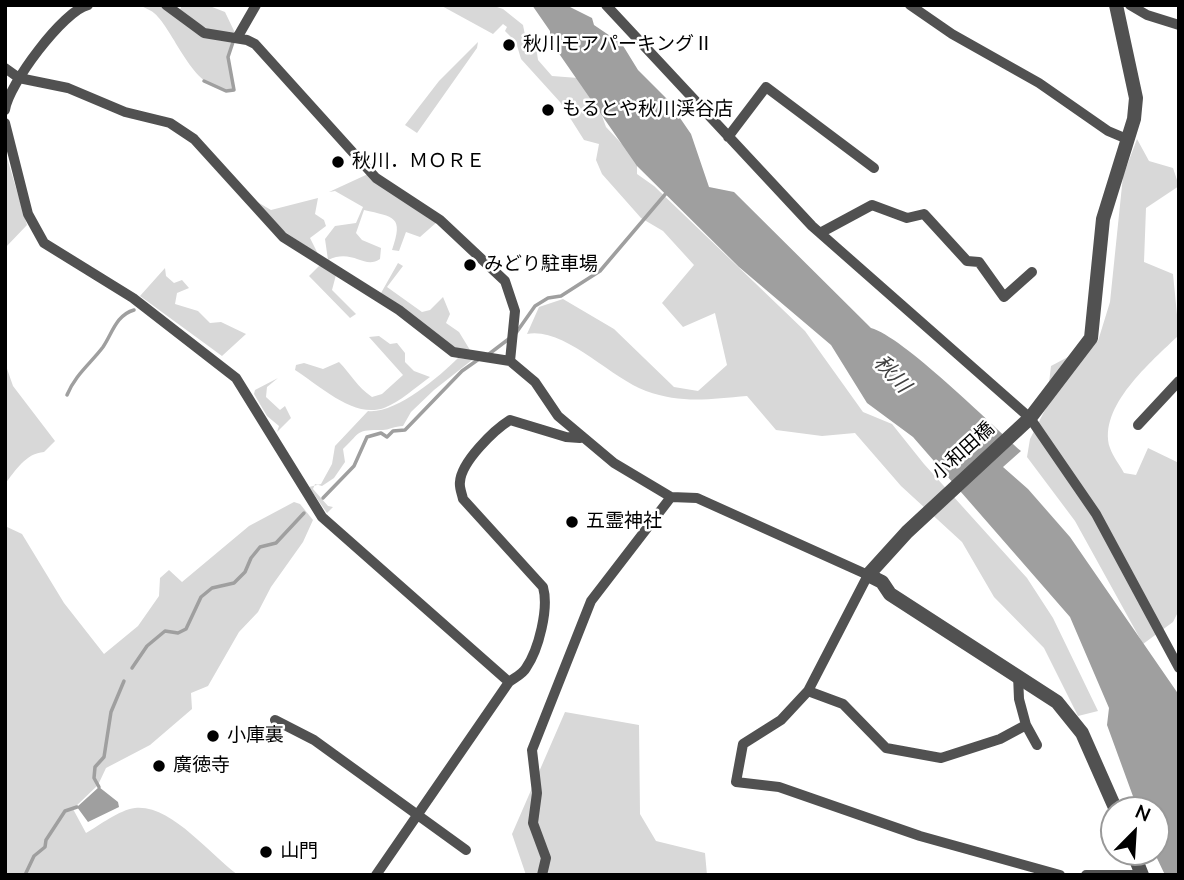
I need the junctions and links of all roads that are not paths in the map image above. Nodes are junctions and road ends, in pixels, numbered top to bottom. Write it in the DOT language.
graph roads {
  1 [pos="88,5"];
  2 [pos="166,5"];
  3 [pos="256,5"];
  4 [pos="606,5"];
  5 [pos="909,5"];
  6 [pos="1116,5"];
  7 [pos="1129,5"];
  8 [pos="1179,25"];
  9 [pos="237,38"];
  10 [pos="5,68"];
  11 [pos="19,78"];
  12 [pos="5,110"];
  13 [pos="5,123"];
  14 [pos="728,137"];
  15 [pos="1127,139"];
  16 [pos="874,168"];
  17 [pos="820,233"];
  18 [pos="1032,272"];
  19 [pos="510,361"];
  20 [pos="1179,381"];
  21 [pos="1028,420"];
  22 [pos="1138,425"];
  23 [pos="580,438"];
  24 [pos="671,497"];
  25 [pos="1179,668"];
  26 [pos="1018,675"];
  27 [pos="509,682"];
  28 [pos="808,691"];
  29 [pos="275,720"];
  30 [pos="1027,725"];
  31 [pos="1037,745"];
  32 [pos="1110,796"];
  33 [pos="418,813"];
  34 [pos="466,849"];
  35 [pos="376,875"];
  36 [pos="542,875"];
  37 [pos="1060,875"];
  38 [pos="1086,875"];
  39 [pos="1142,875"];
  1 -- 11 [label="street"];
  2 -- 9 [label="street"];
  3 -- 9 [label="street"];
  4 -- 14 [label="street"];
  5 -- 15 [label="street"];
  6 -- 15 [label="street, 小和田橋"];
  7 -- 8 [label="street"];
  9 -- 19 [label="street"];
  10 -- 11 [label="street"];
  11 -- 12 [label="street"];
  11 -- 19 [label="street"];
  13 -- 27 [label="street"];
  14 -- 16 [label="street"];
  14 -- 17 [label="street"];
  15 -- 21 [label="street, 小和田橋"];
  17 -- 18 [label="street"];
  17 -- 21 [label="street"];
  19 -- 23 [label="street"];
  20 -- 22 [label="street"];
  21 -- 25 [label="street"];
  21 -- 26 [label="street, 小和田橋"];
  23 -- 24 [label="street"];
  23 -- 27 [label="street"];
  24 -- 28 [label="street"];
  24 -- 36 [label="street"];
  26 -- 30 [label="street"];
  26 -- 32 [label="street"];
  27 -- 33 [label="street"];
  28 -- 30 [label="street"];
  28 -- 37 [label="street"];
  29 -- 33 [label="street"];
  30 -- 31 [label="street"];
  33 -- 34 [label="street"];
  33 -- 35 [label="street"];
  38 -- 39 [label="street"];
}
